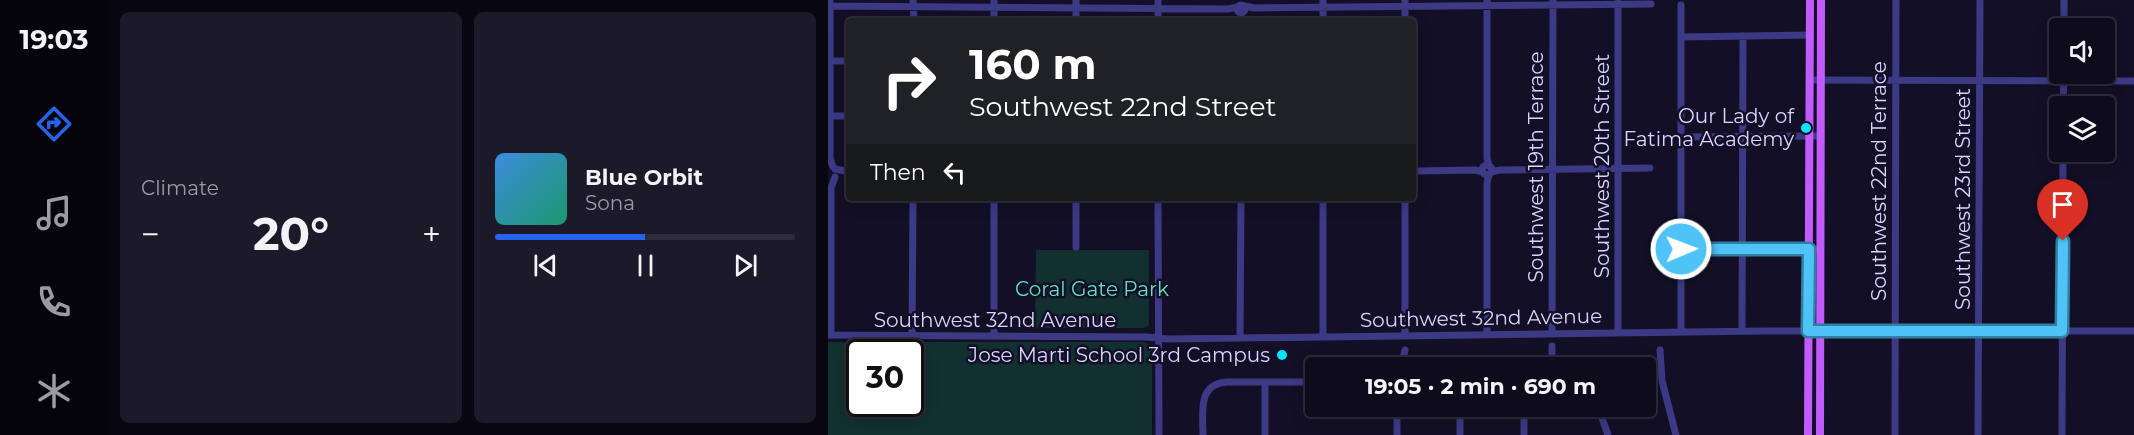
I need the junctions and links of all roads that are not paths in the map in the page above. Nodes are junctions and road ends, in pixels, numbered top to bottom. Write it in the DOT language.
graph roads {
  1 [pos="1810,0"];
  2 [pos="1821,0"];
  3 [pos="1896,0"];
  4 [pos="1980,0"];
  5 [pos="2064,0"];
  6 [pos="1553,2"];
  7 [pos="1618,2"];
  8 [pos="913,3"];
  9 [pos="1076,3"];
  10 [pos="1405,3"];
  11 [pos="1487,3"];
  12 [pos="830,4"];
  13 [pos="994,4"];
  14 [pos="1158,4"];
  15 [pos="1323,4"];
  16 [pos="1651,4"];
  17 [pos="1681,5"];
  18 [pos="1241,7"];
  19 [pos="914,18"];
  20 [pos="2064,18"];
  21 [pos="1810,35"];
  22 [pos="1821,35"];
  23 [pos="1743,36"];
  24 [pos="1681,37"];
  25 [pos="830,61"];
  26 [pos="846,61"];
  27 [pos="2049,78"];
  28 [pos="1810,80"];
  29 [pos="1821,80"];
  30 [pos="1896,80"];
  31 [pos="1980,80"];
  32 [pos="2115,80"];
  33 [pos="2134,81"];
  34 [pos="830,116"];
  35 [pos="846,116"];
  36 [pos="1742,136"];
  37 [pos="1810,136"];
  38 [pos="1820,136"];
  39 [pos="1681,137"];
  40 [pos="2063,162"];
  41 [pos="1618,168"];
  42 [pos="1650,168"];
  43 [pos="1485,169"];
  44 [pos="1552,169"];
  45 [pos="831,170"];
  46 [pos="1416,171"];
  47 [pos="846,172"];
  48 [pos="913,201"];
  49 [pos="994,201"];
  50 [pos="1076,201"];
  51 [pos="1158,201"];
  52 [pos="1241,201"];
  53 [pos="1323,201"];
  54 [pos="1405,201"];
  55 [pos="1076,246"];
  56 [pos="1681,249"];
  57 [pos="1742,249"];
  58 [pos="1809,249"];
  59 [pos="1820,250"];
  60 [pos="1742,331"];
  61 [pos="1808,331"];
  62 [pos="1819,331"];
  63 [pos="1895,331"];
  64 [pos="1979,331"];
  65 [pos="2062,331"];
  66 [pos="2134,331"];
  67 [pos="1681,332"];
  68 [pos="1552,333"];
  69 [pos="1618,333"];
  70 [pos="1487,334"];
  71 [pos="829,335"];
  72 [pos="1405,335"];
  73 [pos="912,336"];
  74 [pos="994,336"];
  75 [pos="1323,336"];
  76 [pos="1158,338"];
  77 [pos="1240,338"];
  78 [pos="1552,346"];
  79 [pos="1405,350"];
  80 [pos="1660,350"];
  81 [pos="1403,357"];
  82 [pos="1552,357"];
  83 [pos="1265,382"];
  84 [pos="1305,382"];
  85 [pos="1396,417"];
  86 [pos="1460,417"];
  87 [pos="1524,417"];
  88 [pos="1601,417"];
  89 [pos="1159,435"];
  90 [pos="1203,435"];
  91 [pos="1265,435"];
  92 [pos="1396,435"];
  93 [pos="1460,435"];
  94 [pos="1524,435"];
  95 [pos="1608,435"];
  96 [pos="1676,435"];
  97 [pos="1808,435"];
  98 [pos="1820,435"];
  99 [pos="1895,435"];
  100 [pos="1978,435"];
  101 [pos="2062,435"];
  1 -- 21 [label="main road"];
  2 -- 22 [label="main road"];
  3 -- 30 [label="street, Southwest 22nd Terrace"];
  4 -- 31 [label="street, Southwest 23rd Street"];
  5 -- 20 [label="street"];
  6 -- 7 [label="street"];
  6 -- 11 [label="street"];
  6 -- 44 [label="street, Southwest 19th Terrace"];
  7 -- 16 [label="street"];
  7 -- 41 [label="street, Southwest 20th Street"];
  8 -- 12 [label="street"];
  8 -- 13 [label="street"];
  8 -- 19 [label="street"];
  9 -- 13 [label="street"];
  9 -- 14 [label="street"];
  10 -- 11 [label="street"];
  10 -- 15 [label="street"];
  11 -- 43 [label="street"];
  12 -- 25 [label="street"];
  14 -- 18 [label="street"];
  15 -- 18 [label="street"];
  17 -- 24 [label="street"];
  21 -- 22 [label="main road"];
  21 -- 23 [label="street"];
  21 -- 28 [label="main road"];
  22 -- 29 [label="main road"];
  23 -- 24 [label="street"];
  23 -- 36 [label="street"];
  24 -- 39 [label="street"];
  25 -- 26 [label="street"];
  25 -- 34 [label="street"];
  27 -- 31 [label="street"];
  28 -- 29 [label="street"];
  28 -- 37 [label="main road"];
  29 -- 30 [label="street"];
  29 -- 38 [label="main road"];
  30 -- 31 [label="street"];
  30 -- 63 [label="street, Southwest 22nd Terrace"];
  31 -- 64 [label="street, Southwest 23rd Street"];
  32 -- 33 [label="street"];
  34 -- 35 [label="street"];
  34 -- 45 [label="street"];
  36 -- 37 [label="street"];
  36 -- 39 [label="street"];
  36 -- 57 [label="street"];
  37 -- 38 [label="street"];
  37 -- 58 [label="main road"];
  38 -- 59 [label="main road"];
  39 -- 56 [label="street"];
  40 -- 65 [label="street"];
  41 -- 42 [label="street"];
  41 -- 44 [label="street"];
  41 -- 69 [label="street, Southwest 20th Street"];
  43 -- 44 [label="street"];
  43 -- 46 [label="street"];
  43 -- 70 [label="street"];
  44 -- 68 [label="street, Southwest 19th Terrace"];
  45 -- 47 [label="street"];
  45 -- 71 [label="street"];
  48 -- 73 [label="street"];
  49 -- 74 [label="street"];
  50 -- 55 [label="street"];
  51 -- 76 [label="street"];
  52 -- 77 [label="street"];
  53 -- 75 [label="street"];
  54 -- 72 [label="street"];
  56 -- 57 [label="street"];
  56 -- 67 [label="street"];
  57 -- 58 [label="street"];
  57 -- 60 [label="street"];
  58 -- 59 [label="street"];
  58 -- 61 [label="main road"];
  59 -- 62 [label="main road"];
  60 -- 61 [label="street, Southwest 32nd Avenue"];
  60 -- 67 [label="street, Southwest 32nd Avenue"];
  61 -- 62 [label="street, Southwest 32nd Avenue"];
  61 -- 97 [label="main road"];
  62 -- 63 [label="street, Southwest 32nd Avenue"];
  62 -- 98 [label="main road"];
  63 -- 64 [label="street, Southwest 32nd Avenue"];
  63 -- 99 [label="street, Southwest 22nd Terrace"];
  64 -- 65 [label="street, Southwest 32nd Avenue"];
  64 -- 100 [label="street, Southwest 23rd Street"];
  65 -- 66 [label="street, Southwest 32nd Avenue"];
  65 -- 101 [label="street"];
  67 -- 69 [label="street, Southwest 32nd Avenue"];
  68 -- 69 [label="street, Southwest 32nd Avenue"];
  68 -- 70 [label="street, Southwest 32nd Avenue"];
  70 -- 72 [label="street, Southwest 32nd Avenue"];
  71 -- 73 [label="street, Southwest 32nd Avenue"];
  72 -- 75 [label="street, Southwest 32nd Avenue"];
  73 -- 74 [label="street, Southwest 32nd Avenue"];
  74 -- 76 [label="street, Southwest 32nd Avenue"];
  75 -- 77 [label="street, Southwest 32nd Avenue"];
  76 -- 77 [label="street, Southwest 32nd Avenue"];
  76 -- 89 [label="street"];
  78 -- 82 [label="street"];
  79 -- 81 [label="street"];
  80 -- 96 [label="street"];
  83 -- 84 [label="street"];
  83 -- 90 [label="street"];
  83 -- 91 [label="street"];
  85 -- 92 [label="street"];
  86 -- 93 [label="street"];
  87 -- 94 [label="street"];
  88 -- 95 [label="street"];
}
